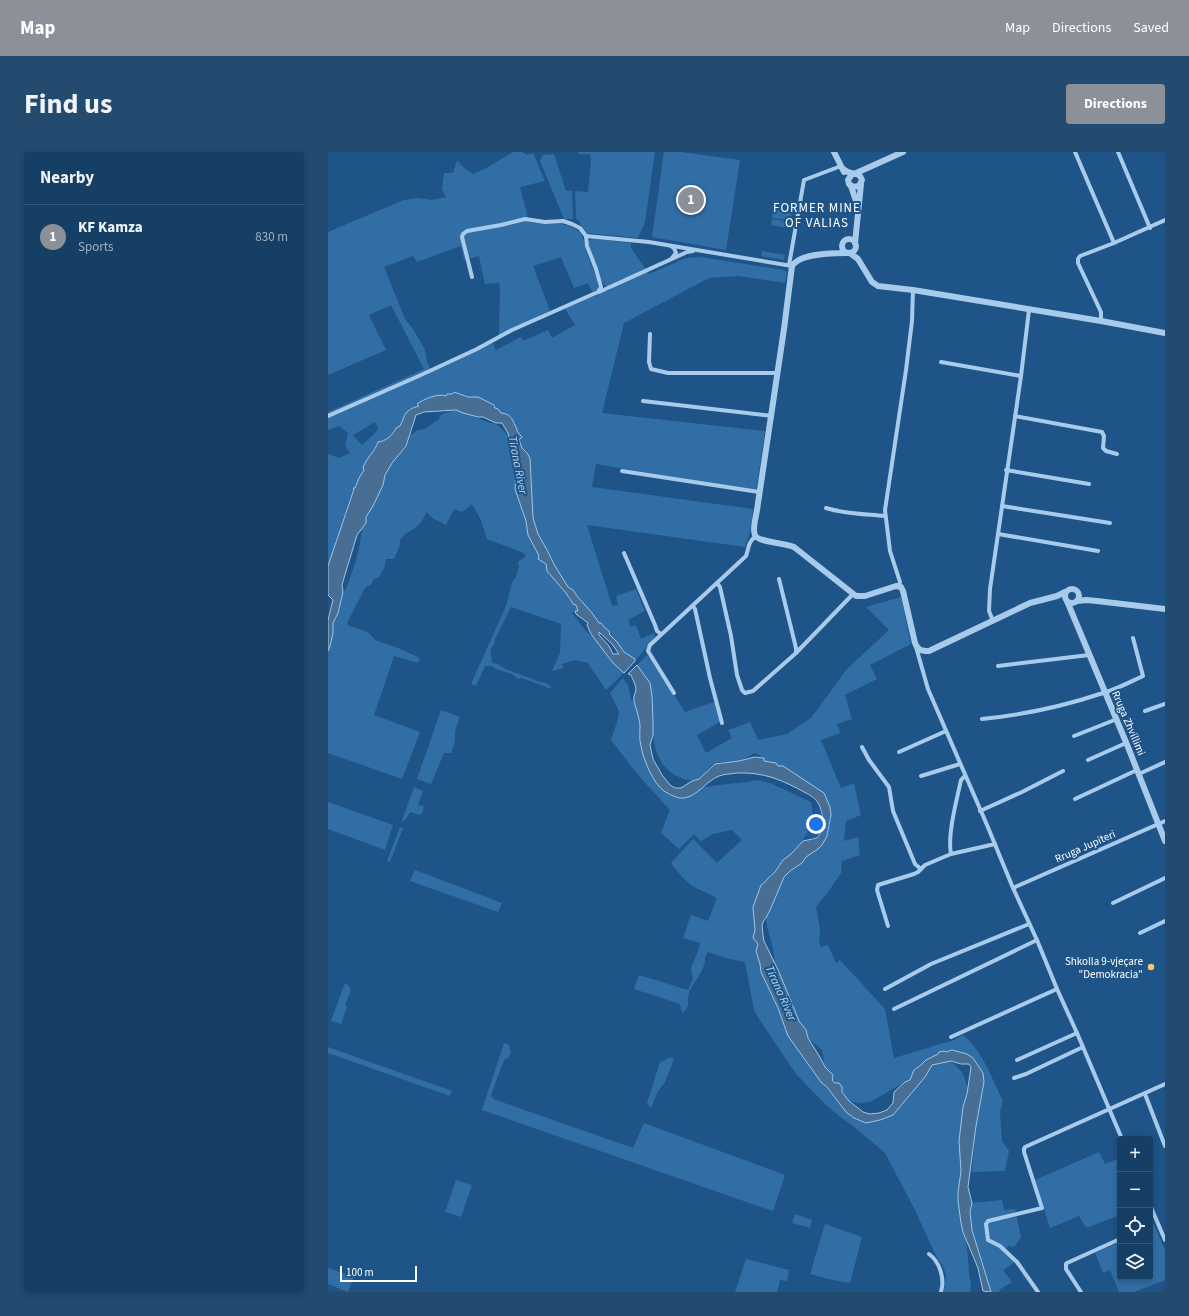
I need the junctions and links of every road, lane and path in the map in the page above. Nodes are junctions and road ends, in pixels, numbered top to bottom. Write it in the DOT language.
graph roads {
  1 [pos="834,152"];
  2 [pos="903,152"];
  3 [pos="1075,152"];
  4 [pos="1118,152"];
  5 [pos="842,168"];
  6 [pos="866,168"];
  7 [pos="853,174"];
  8 [pos="862,182"];
  9 [pos="850,184"];
  10 [pos="859,209"];
  11 [pos="1165,220"];
  12 [pos="856,224"];
  13 [pos="1150,228"];
  14 [pos="586,236"];
  15 [pos="845,241"];
  16 [pos="1114,243"];
  17 [pos="856,245"];
  18 [pos="670,246"];
  19 [pos="700,250"];
  20 [pos="849,253"];
  21 [pos="823,254"];
  22 [pos="670,259"];
  23 [pos="790,266"];
  24 [pos="863,266"];
  25 [pos="472,277"];
  26 [pos="913,290"];
  27 [pos="598,292"];
  28 [pos="1029,310"];
  29 [pos="1101,321"];
  30 [pos="1165,333"];
  31 [pos="650,334"];
  32 [pos="941,362"];
  33 [pos="778,373"];
  34 [pos="1021,376"];
  35 [pos="643,401"];
  36 [pos="328,416"];
  37 [pos="772,416"];
  38 [pos="1015,416"];
  39 [pos="1117,454"];
  40 [pos="622,470"];
  41 [pos="1006,470"];
  42 [pos="1088,484"];
  43 [pos="759,492"];
  44 [pos="1002,506"];
  45 [pos="826,508"];
  46 [pos="885,516"];
  47 [pos="1110,524"];
  48 [pos="998,534"];
  49 [pos="755,537"];
  50 [pos="1098,551"];
  51 [pos="624,553"];
  52 [pos="779,579"];
  53 [pos="717,583"];
  54 [pos="899,586"];
  55 [pos="1078,591"];
  56 [pos="853,594"];
  57 [pos="1066,597"];
  58 [pos="1097,601"];
  59 [pos="1075,602"];
  60 [pos="693,606"];
  61 [pos="1165,610"];
  62 [pos="1072,614"];
  63 [pos="992,621"];
  64 [pos="661,634"];
  65 [pos="1134,638"];
  66 [pos="915,644"];
  67 [pos="929,651"];
  68 [pos="796,653"];
  69 [pos="1089,655"];
  70 [pos="920,664"];
  71 [pos="998,666"];
  72 [pos="674,692"];
  73 [pos="1105,693"];
  74 [pos="1165,704"];
  75 [pos="1145,711"];
  76 [pos="982,719"];
  77 [pos="1116,719"];
  78 [pos="722,723"];
  79 [pos="946,731"];
  80 [pos="1074,736"];
  81 [pos="1126,744"];
  82 [pos="862,747"];
  83 [pos="899,752"];
  84 [pos="1088,760"];
  85 [pos="1165,762"];
  86 [pos="960,764"];
  87 [pos="1063,771"];
  88 [pos="1138,772"];
  89 [pos="921,776"];
  90 [pos="965,776"];
  91 [pos="1075,799"];
  92 [pos="980,811"];
  93 [pos="1165,821"];
  94 [pos="1158,824"];
  95 [pos="1165,841"];
  96 [pos="994,844"];
  97 [pos="951,854"];
  98 [pos="921,869"];
  99 [pos="1165,878"];
  100 [pos="1013,888"];
  101 [pos="1113,903"];
  102 [pos="1165,921"];
  103 [pos="1029,924"];
  104 [pos="888,926"];
  105 [pos="1140,933"];
  106 [pos="1036,940"];
  107 [pos="885,989"];
  108 [pos="1057,989"];
  109 [pos="894,1009"];
  110 [pos="1077,1032"];
  111 [pos="951,1037"];
  112 [pos="1083,1047"];
  113 [pos="1017,1060"];
  114 [pos="1014,1078"];
  115 [pos="1165,1084"];
  116 [pos="1145,1094"];
  117 [pos="1109,1110"];
  118 [pos="1121,1136"];
  119 [pos="1165,1146"];
  120 [pos="1151,1208"];
  121 [pos="1117,1240"];
  122 [pos="1165,1240"];
  123 [pos="929,1254"];
  124 [pos="941,1292"];
  125 [pos="1038,1292"];
  126 [pos="1082,1292"];
  1 -- 5 [label="street"];
  2 -- 6 [label="street"];
  3 -- 16 [label="street"];
  4 -- 13 [label="street"];
  5 -- 7 [label="street"];
  5 -- 9 [label="street"];
  5 -- 23 [label="street"];
  6 -- 7 [label="street"];
  6 -- 8 [label="street"];
  7 -- 8 [label="street"];
  7 -- 9 [label="street"];
  8 -- 9 [label="street"];
  8 -- 10 [label="street"];
  9 -- 10 [label="street"];
  10 -- 12 [label="street"];
  11 -- 13 [label="street"];
  12 -- 15 [label="street"];
  12 -- 17 [label="street"];
  13 -- 16 [label="street"];
  14 -- 18 [label="street"];
  14 -- 25 [label="street"];
  14 -- 27 [label="street"];
  15 -- 17 [label="street"];
  15 -- 20 [label="street"];
  15 -- 21 [label="street"];
  16 -- 29 [label="street"];
  17 -- 20 [label="street"];
  17 -- 24 [label="street"];
  18 -- 19 [label="street"];
  18 -- 22 [label="street"];
  19 -- 22 [label="street"];
  19 -- 23 [label="street"];
  20 -- 21 [label="street"];
  20 -- 24 [label="street"];
  21 -- 23 [label="street"];
  22 -- 27 [label="street"];
  23 -- 33 [label="street"];
  24 -- 26 [label="street"];
  26 -- 28 [label="street"];
  26 -- 46 [label="street"];
  27 -- 36 [label="street"];
  28 -- 29 [label="street"];
  28 -- 34 [label="street"];
  29 -- 30 [label="street"];
  31 -- 33 [label="street"];
  32 -- 34 [label="street"];
  33 -- 37 [label="street"];
  34 -- 38 [label="street"];
  35 -- 37 [label="street"];
  37 -- 43 [label="street"];
  38 -- 39 [label="street"];
  38 -- 41 [label="street"];
  40 -- 43 [label="street"];
  41 -- 42 [label="street"];
  41 -- 44 [label="street"];
  43 -- 49 [label="street"];
  44 -- 47 [label="street"];
  44 -- 48 [label="street"];
  45 -- 46 [label="street"];
  46 -- 54 [label="street"];
  48 -- 50 [label="street"];
  48 -- 63 [label="street"];
  49 -- 53 [label="street"];
  49 -- 56 [label="street"];
  51 -- 64 [label="street"];
  52 -- 68 [label="street"];
  53 -- 60 [label="street"];
  53 -- 68 [label="street"];
  54 -- 56 [label="street"];
  54 -- 66 [label="street"];
  55 -- 57 [label="street"];
  55 -- 58 [label="street"];
  55 -- 59 [label="street"];
  56 -- 68 [label="street"];
  57 -- 59 [label="street"];
  57 -- 62 [label="street, Rruga Zhvillimi"];
  57 -- 63 [label="street"];
  58 -- 59 [label="street"];
  58 -- 61 [label="street"];
  59 -- 62 [label="street"];
  60 -- 64 [label="street"];
  60 -- 78 [label="street"];
  62 -- 69 [label="street, Rruga Zhvillimi"];
  63 -- 67 [label="street"];
  64 -- 72 [label="street"];
  65 -- 73 [label="street"];
  66 -- 67 [label="street"];
  66 -- 70 [label="street"];
  67 -- 70 [label="street"];
  69 -- 71 [label="street"];
  69 -- 73 [label="street, Rruga Zhvillimi"];
  70 -- 79 [label="street"];
  73 -- 76 [label="street"];
  73 -- 77 [label="street, Rruga Zhvillimi"];
  74 -- 75 [label="street"];
  77 -- 80 [label="street"];
  77 -- 81 [label="street, Rruga Zhvillimi"];
  79 -- 83 [label="street"];
  79 -- 86 [label="street"];
  81 -- 84 [label="street"];
  81 -- 88 [label="street, Rruga Zhvillimi"];
  82 -- 98 [label="street"];
  85 -- 88 [label="street"];
  86 -- 89 [label="street"];
  86 -- 90 [label="street"];
  87 -- 92 [label="street"];
  88 -- 91 [label="street"];
  88 -- 94 [label="street, Rruga Zhvillimi"];
  90 -- 92 [label="street"];
  90 -- 97 [label="street"];
  92 -- 96 [label="street"];
  93 -- 94 [label="street, Rruga Jupiteri"];
  94 -- 95 [label="street, Rruga Zhvillimi"];
  94 -- 100 [label="street, Rruga Jupiteri"];
  96 -- 97 [label="street"];
  96 -- 100 [label="street"];
  97 -- 98 [label="street"];
  98 -- 104 [label="street"];
  99 -- 101 [label="street"];
  100 -- 103 [label="street"];
  102 -- 105 [label="street"];
  103 -- 106 [label="street"];
  103 -- 107 [label="street"];
  106 -- 108 [label="street"];
  106 -- 109 [label="street"];
  108 -- 110 [label="street"];
  108 -- 111 [label="street"];
  110 -- 112 [label="street"];
  110 -- 113 [label="street"];
  112 -- 114 [label="street"];
  112 -- 117 [label="street"];
  115 -- 116 [label="street"];
  116 -- 117 [label="street"];
  116 -- 119 [label="street"];
  117 -- 118 [label="street"];
  117 -- 125 [label="street"];
  120 -- 122 [label="street"];
  121 -- 126 [label="street"];
  123 -- 124 [label="street"];
}
